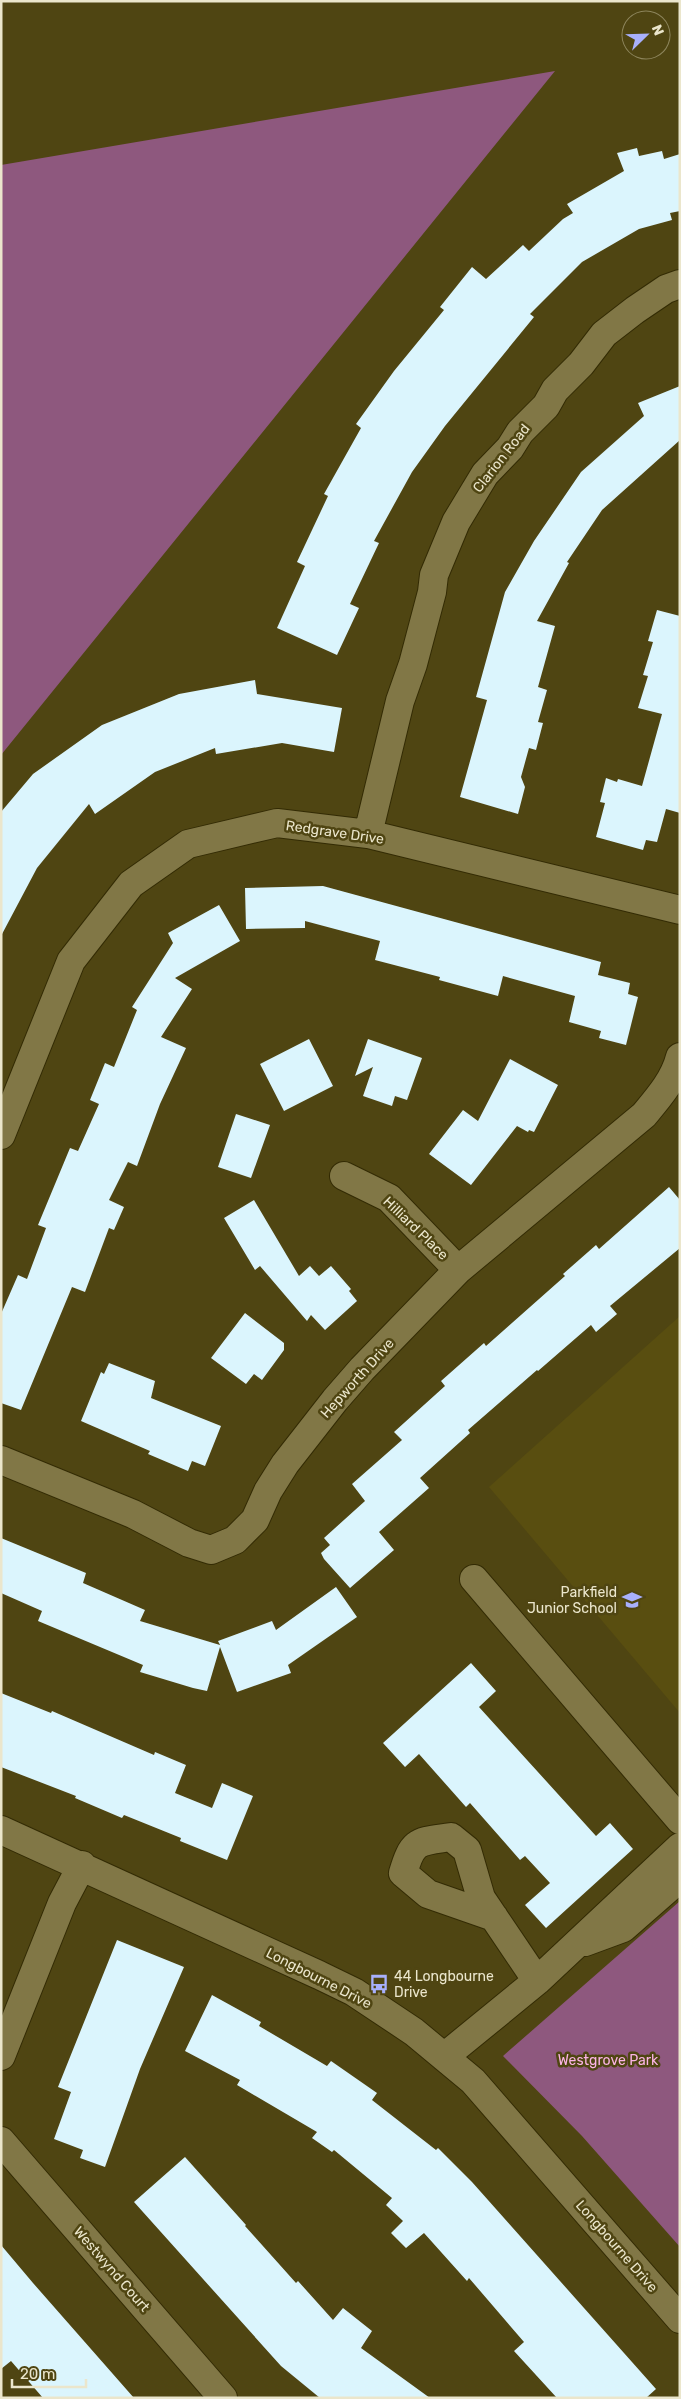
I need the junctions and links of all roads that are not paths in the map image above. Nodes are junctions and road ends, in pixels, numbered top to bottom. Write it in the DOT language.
graph roads {
  1 [pos="680,284"];
  2 [pos="368,834"];
  3 [pos="680,910"];
  4 [pos="680,1057"];
  5 [pos="1,1134"];
  6 [pos="344,1176"];
  7 [pos="458,1270"];
  8 [pos="1,1460"];
  9 [pos="474,1579"];
  10 [pos="680,1820"];
  11 [pos="1,1830"];
  12 [pos="680,1847"];
  13 [pos="82,1865"];
  14 [pos="680,1878"];
  15 [pos="494,1917"];
  16 [pos="574,1946"];
  17 [pos="537,1981"];
  18 [pos="1,2056"];
  19 [pos="444,2057"];
  20 [pos="1,2141"];
  21 [pos="680,2319"];
  22 [pos="222,2398"];
  1 -- 2 [label="street, Clarion Road"];
  2 -- 3 [label="street, Redgrave Drive"];
  2 -- 5 [label="street, Redgrave Drive"];
  4 -- 7 [label="street, Hepworth Drive"];
  6 -- 7 [label="street, Hilliard Place"];
  7 -- 8 [label="street, Hepworth Drive"];
  9 -- 10 [label="street"];
  11 -- 13 [label="street, Longbourne Drive"];
  12 -- 16 [label="street"];
  13 -- 18 [label="street"];
  13 -- 19 [label="street, Longbourne Drive"];
  14 -- 16 [label="street"];
  15 -- 17 [label="street"];
  16 -- 17 [label="street"];
  17 -- 19 [label="street"];
  19 -- 21 [label="street, Longbourne Drive"];
  20 -- 22 [label="street, Westwynd Court"];
}
